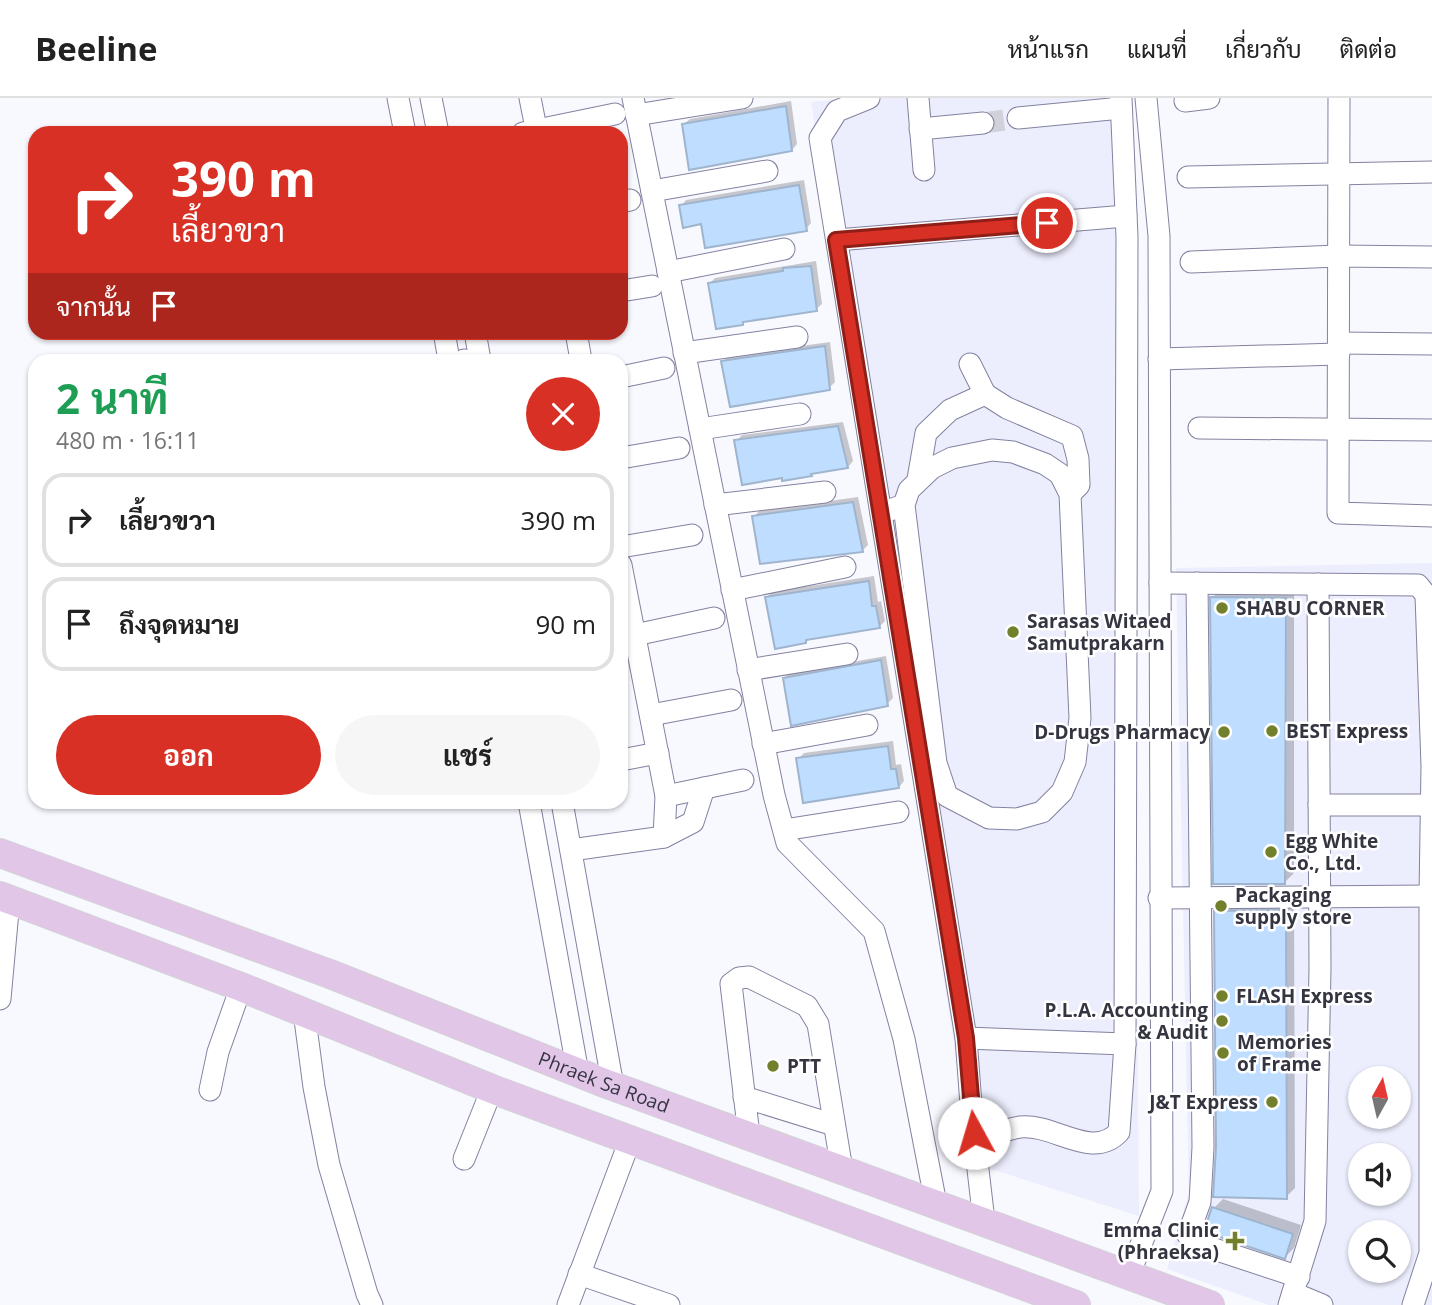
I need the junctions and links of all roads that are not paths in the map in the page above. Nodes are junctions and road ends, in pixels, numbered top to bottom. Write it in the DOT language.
graph roads {
  1 [pos="398,98"];
  2 [pos="431,98"];
  3 [pos="530,98"];
  4 [pos="742,98"];
  5 [pos="869,98"];
  6 [pos="918,98"];
  7 [pos="1146,98"];
  8 [pos="1209,98"];
  9 [pos="1339,98"];
  10 [pos="1185,101"];
  11 [pos="1121,103"];
  12 [pos="635,106"];
  13 [pos="1050,106"];
  14 [pos="615,114"];
  15 [pos="1018,118"];
  16 [pos="983,123"];
  17 [pos="404,126"];
  18 [pos="437,126"];
  19 [pos="532,126"];
  20 [pos="560,126"];
  21 [pos="920,129"];
  22 [pos="923,170"];
  23 [pos="767,171"];
  24 [pos="1432,172"];
  25 [pos="1339,173"];
  26 [pos="1188,177"];
  27 [pos="652,191"];
  28 [pos="1126,216"];
  29 [pos="836,240"];
  30 [pos="784,248"];
  31 [pos="1338,256"];
  32 [pos="1432,257"];
  33 [pos="1191,262"];
  34 [pos="660,279"];
  35 [pos="628,289"];
  36 [pos="797,337"];
  37 [pos="1432,344"];
  38 [pos="1339,348"];
  39 [pos="684,353"];
  40 [pos="1159,359"];
  41 [pos="970,364"];
  42 [pos="664,368"];
  43 [pos="628,376"];
  44 [pos="985,394"];
  45 [pos="800,414"];
  46 [pos="1199,428"];
  47 [pos="700,429"];
  48 [pos="1339,429"];
  49 [pos="1432,430"];
  50 [pos="679,448"];
  51 [pos="628,457"];
  52 [pos="918,479"];
  53 [pos="825,492"];
  54 [pos="1070,494"];
  55 [pos="715,505"];
  56 [pos="904,505"];
  57 [pos="881,513"];
  58 [pos="1432,516"];
  59 [pos="692,535"];
  60 [pos="628,546"];
  61 [pos="845,567"];
  62 [pos="1160,583"];
  63 [pos="1197,583"];
  64 [pos="1318,584"];
  65 [pos="732,590"];
  66 [pos="628,601"];
  67 [pos="714,618"];
  68 [pos="635,635"];
  69 [pos="847,654"];
  70 [pos="631,669"];
  71 [pos="748,670"];
  72 [pos="731,700"];
  73 [pos="651,715"];
  74 [pos="867,724"];
  75 [pos="764,744"];
  76 [pos="658,753"];
  77 [pos="628,759"];
  78 [pos="743,780"];
  79 [pos="704,788"];
  80 [pos="666,796"];
  81 [pos="1319,805"];
  82 [pos="1432,805"];
  83 [pos="530,809"];
  84 [pos="563,809"];
  85 [pos="898,812"];
  86 [pos="783,830"];
  87 [pos="664,837"];
  88 [pos="571,850"];
  89 [pos="0,853"];
  90 [pos="1318,896"];
  91 [pos="1430,896"];
  92 [pos="5,898"];
  93 [pos="1159,898"];
  94 [pos="1201,898"];
  95 [pos="242,987"];
  96 [pos="0,988"];
  97 [pos="369,990"];
  98 [pos="0,999"];
  99 [pos="304,1012"];
  100 [pos="355,1034"];
  101 [pos="966,1038"];
  102 [pos="1125,1044"];
  103 [pos="578,1073"];
  104 [pos="613,1086"];
  105 [pos="492,1089"];
  106 [pos="210,1090"];
  107 [pos="744,1097"];
  108 [pos="834,1125"];
  109 [pos="749,1135"];
  110 [pos="630,1140"];
  111 [pos="976,1148"];
  112 [pos="464,1160"];
  113 [pos="842,1170"];
  114 [pos="936,1205"];
  115 [pos="984,1221"];
  116 [pos="579,1274"];
  117 [pos="1129,1275"];
  118 [pos="1293,1291"];
  119 [pos="372,1305"];
  120 [pos="568,1305"];
  121 [pos="669,1305"];
  122 [pos="1076,1305"];
  123 [pos="1210,1305"];
  124 [pos="1322,1305"];
  125 [pos="1413,1305"];
  1 -- 17 [label="street"];
  2 -- 18 [label="street"];
  3 -- 19 [label="street"];
  4 -- 12 [label="street"];
  5 -- 29 [label="street"];
  6 -- 21 [label="street"];
  7 -- 40 [label="street"];
  8 -- 10 [label="street"];
  9 -- 25 [label="street"];
  11 -- 13 [label="street"];
  11 -- 28 [label="street"];
  12 -- 27 [label="street"];
  13 -- 15 [label="street"];
  14 -- 20 [label="street"];
  16 -- 21 [label="street"];
  21 -- 22 [label="street"];
  23 -- 27 [label="street"];
  24 -- 25 [label="street"];
  25 -- 26 [label="street"];
  25 -- 31 [label="street"];
  27 -- 34 [label="street"];
  28 -- 29 [label="street"];
  28 -- 102 [label="street"];
  29 -- 57 [label="street"];
  30 -- 34 [label="street"];
  31 -- 32 [label="street"];
  31 -- 33 [label="street"];
  31 -- 38 [label="street"];
  34 -- 35 [label="street"];
  34 -- 39 [label="street"];
  36 -- 39 [label="street"];
  37 -- 38 [label="street"];
  38 -- 40 [label="street"];
  38 -- 48 [label="street"];
  39 -- 47 [label="street"];
  40 -- 62 [label="street"];
  41 -- 44 [label="street"];
  42 -- 43 [label="street"];
  44 -- 52 [label="street"];
  44 -- 54 [label="street"];
  45 -- 47 [label="street"];
  46 -- 48 [label="street"];
  47 -- 55 [label="street"];
  48 -- 49 [label="street"];
  48 -- 58 [label="street"];
  50 -- 51 [label="street"];
  52 -- 54 [label="street"];
  52 -- 56 [label="street"];
  53 -- 55 [label="street"];
  54 -- 56 [label="street"];
  55 -- 65 [label="street"];
  56 -- 57 [label="street"];
  57 -- 101 [label="street"];
  59 -- 60 [label="street"];
  61 -- 65 [label="street"];
  62 -- 63 [label="street"];
  62 -- 93 [label="street"];
  63 -- 64 [label="street"];
  63 -- 94 [label="street"];
  64 -- 81 [label="street"];
  64 -- 82 [label="street"];
  65 -- 71 [label="street"];
  66 -- 68 [label="street"];
  67 -- 68 [label="street"];
  68 -- 70 [label="street"];
  69 -- 71 [label="street"];
  70 -- 73 [label="street"];
  71 -- 75 [label="street"];
  72 -- 73 [label="street"];
  73 -- 76 [label="street"];
  74 -- 75 [label="street"];
  75 -- 86 [label="street"];
  76 -- 77 [label="street"];
  76 -- 80 [label="street"];
  78 -- 79 [label="street"];
  79 -- 80 [label="street"];
  79 -- 87 [label="street"];
  80 -- 87 [label="street"];
  81 -- 82 [label="street"];
  81 -- 90 [label="street"];
  82 -- 91 [label="street"];
  83 -- 103 [label="street"];
  84 -- 88 [label="street"];
  85 -- 86 [label="street"];
  86 -- 114 [label="street"];
  87 -- 88 [label="street"];
  88 -- 104 [label="street"];
  89 -- 97 [label="main road, Phraek Sa Road"];
  90 -- 91 [label="street"];
  90 -- 94 [label="street"];
  90 -- 118 [label="street"];
  91 -- 125 [label="street"];
  92 -- 95 [label="main road"];
  92 -- 96 [label="street"];
  93 -- 94 [label="street"];
  93 -- 117 [label="street"];
  94 -- 118 [label="street"];
  95 -- 99 [label="main road"];
  95 -- 106 [label="street"];
  96 -- 98 [label="street"];
  97 -- 100 [label="main road"];
  97 -- 103 [label="main road, Phraek Sa Road"];
  99 -- 100 [label="main road"];
  99 -- 119 [label="street"];
  100 -- 105 [label="main road"];
  101 -- 102 [label="street"];
  101 -- 111 [label="street"];
  102 -- 111 [label="street"];
  103 -- 104 [label="main road, Phraek Sa Road"];
  104 -- 109 [label="main road, Phraek Sa Road"];
  105 -- 110 [label="main road"];
  105 -- 112 [label="street"];
  107 -- 108 [label="street"];
  107 -- 108 [label="street"];
  107 -- 109 [label="street"];
  108 -- 113 [label="street"];
  109 -- 113 [label="main road, Phraek Sa Road"];
  110 -- 116 [label="street"];
  110 -- 122 [label="main road"];
  111 -- 115 [label="street"];
  113 -- 114 [label="main road, Phraek Sa Road"];
  114 -- 115 [label="main road, Phraek Sa Road"];
  115 -- 117 [label="main road, Phraek Sa Road"];
  116 -- 120 [label="street"];
  116 -- 121 [label="street"];
  117 -- 123 [label="main road, Phraek Sa Road"];
  118 -- 124 [label="street"];
}
